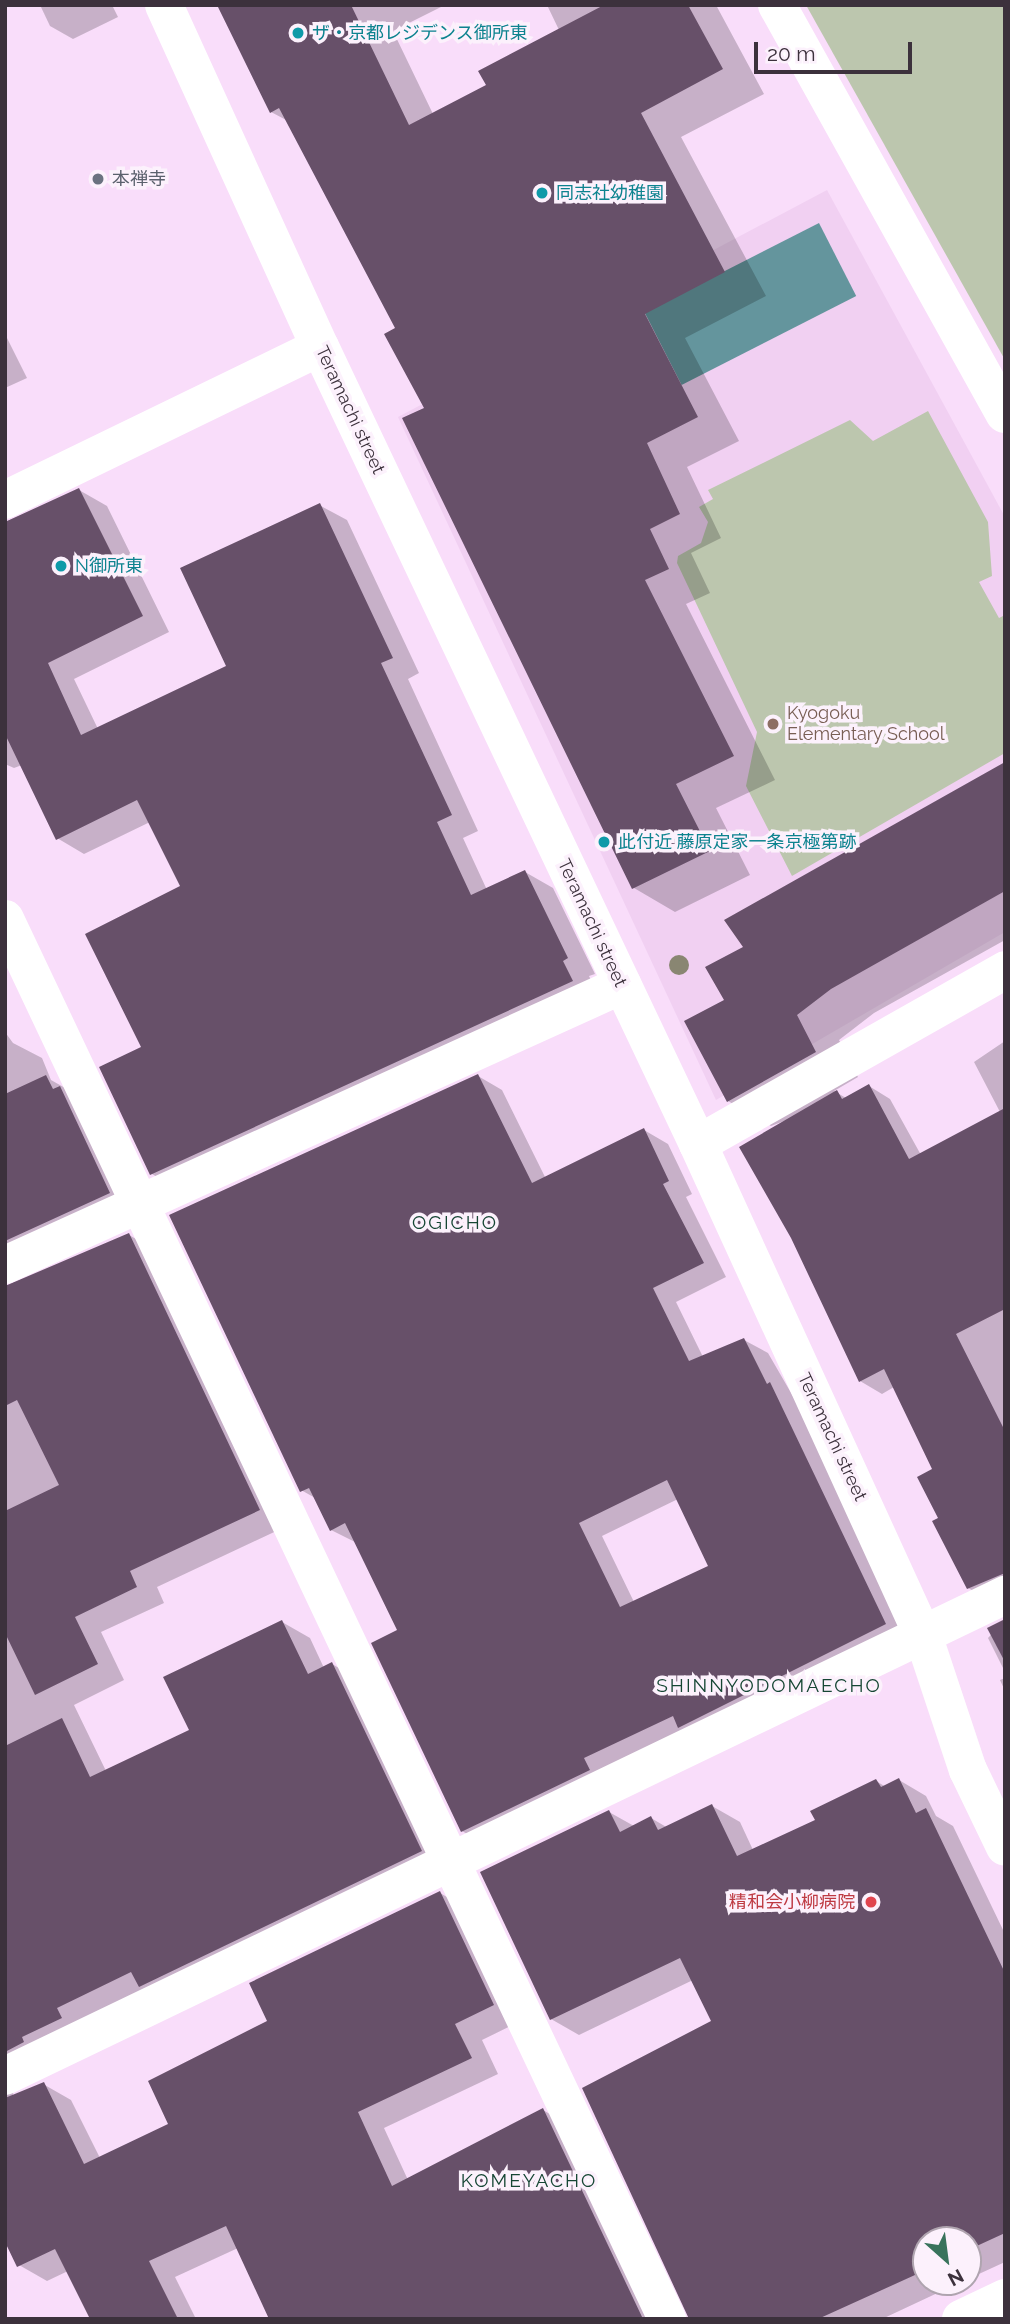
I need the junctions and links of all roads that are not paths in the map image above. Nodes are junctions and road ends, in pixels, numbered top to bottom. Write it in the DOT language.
graph roads {
  1 [pos="164,5"];
  2 [pos="777,5"];
  3 [pos="320,347"];
  4 [pos="1005,414"];
  5 [pos="5,500"];
  6 [pos="5,919"];
  7 [pos="1005,970"];
  8 [pos="622,985"];
  9 [pos="698,1144"];
  10 [pos="138,1206"];
  11 [pos="5,1265"];
  12 [pos="1005,1595"];
  13 [pos="924,1637"];
  14 [pos="1005,1847"];
  15 [pos="451,1864"];
  16 [pos="5,2076"];
  17 [pos="1005,2298"];
  18 [pos="667,2319"];
  19 [pos="961,2319"];
  1 -- 3 [label="street, Teramachi street"];
  2 -- 4 [label="street"];
  3 -- 5 [label="street"];
  3 -- 8 [label="street, Teramachi street"];
  6 -- 10 [label="street"];
  7 -- 9 [label="street"];
  8 -- 9 [label="street, Teramachi street"];
  8 -- 10 [label="street"];
  9 -- 13 [label="street, Teramachi street"];
  10 -- 11 [label="street"];
  10 -- 15 [label="street"];
  12 -- 13 [label="street"];
  13 -- 14 [label="street, Teramachi street"];
  13 -- 15 [label="street"];
  15 -- 16 [label="street"];
  15 -- 18 [label="street"];
  17 -- 19 [label="street"];
}
